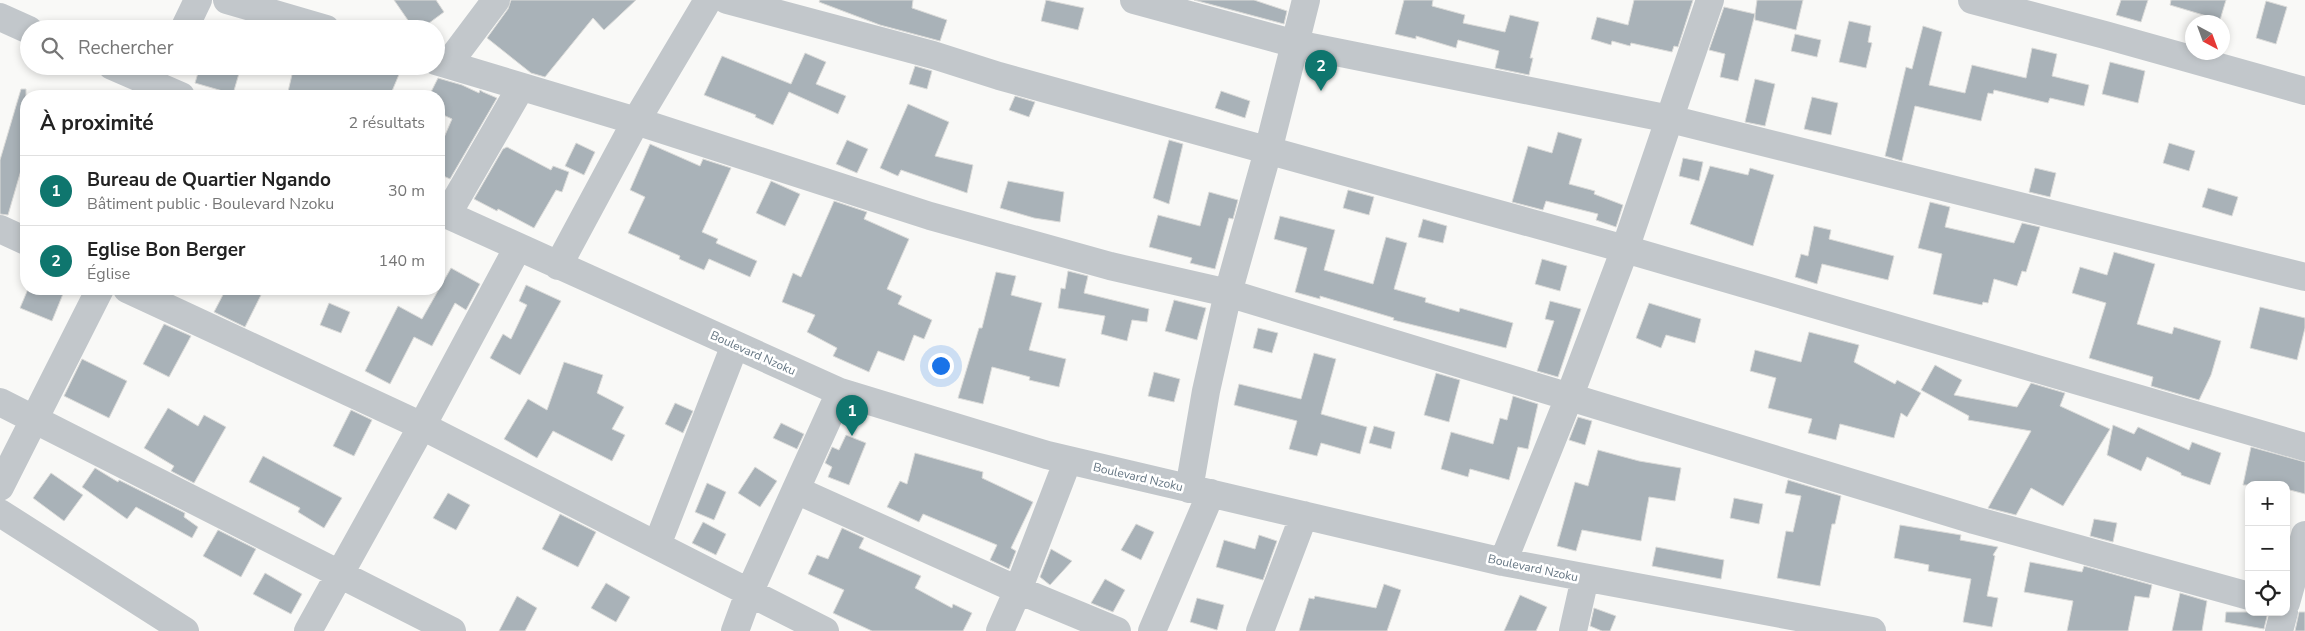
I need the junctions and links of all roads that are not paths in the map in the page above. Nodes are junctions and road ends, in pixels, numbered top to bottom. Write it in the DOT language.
graph roads {
  1 [pos="198,0"];
  2 [pos="227,0"];
  3 [pos="496,0"];
  4 [pos="708,0"];
  5 [pos="727,0"];
  6 [pos="1134,0"];
  7 [pos="1306,0"];
  8 [pos="1710,0"];
  9 [pos="1972,0"];
  10 [pos="0,17"];
  11 [pos="188,20"];
  12 [pos="295,20"];
  13 [pos="20,26"];
  14 [pos="1296,44"];
  15 [pos="445,60"];
  16 [pos="445,64"];
  17 [pos="161,76"];
  18 [pos="521,86"];
  19 [pos="175,90"];
  20 [pos="2305,91"];
  21 [pos="1670,119"];
  22 [pos="636,121"];
  23 [pos="1268,151"];
  24 [pos="445,210"];
  25 [pos="445,214"];
  26 [pos="0,229"];
  27 [pos="20,238"];
  28 [pos="518,247"];
  29 [pos="1625,249"];
  30 [pos="558,266"];
  31 [pos="2305,277"];
  32 [pos="1228,293"];
  33 [pos="97,295"];
  34 [pos="140,295"];
  35 [pos="735,344"];
  36 [pos="840,392"];
  37 [pos="1570,395"];
  38 [pos="0,402"];
  39 [pos="33,419"];
  40 [pos="422,426"];
  41 [pos="2305,447"];
  42 [pos="1068,460"];
  43 [pos="0,487"];
  44 [pos="796,490"];
  45 [pos="1200,491"];
  46 [pos="0,513"];
  47 [pos="1304,516"];
  48 [pos="2305,535"];
  49 [pos="657,545"];
  50 [pos="1503,562"];
  51 [pos="339,574"];
  52 [pos="1585,578"];
  53 [pos="2290,589"];
  54 [pos="1018,590"];
  55 [pos="749,593"];
  56 [pos="2245,595"];
  57 [pos="2283,616"];
  58 [pos="185,631"];
  59 [pos="308,631"];
  60 [pos="452,631"];
  61 [pos="735,631"];
  62 [pos="824,631"];
  63 [pos="1000,631"];
  64 [pos="1117,631"];
  65 [pos="1152,631"];
  66 [pos="1260,631"];
  67 [pos="1573,631"];
  68 [pos="1872,631"];
  69 [pos="2278,631"];
  1 -- 11 [label="street"];
  2 -- 12 [label="street"];
  3 -- 15 [label="street"];
  4 -- 22 [label="street"];
  5 -- 23 [label="street"];
  6 -- 14 [label="street"];
  7 -- 14 [label="street"];
  8 -- 21 [label="street"];
  9 -- 20 [label="street"];
  10 -- 13 [label="street"];
  14 -- 21 [label="street"];
  14 -- 23 [label="street"];
  16 -- 18 [label="street"];
  17 -- 19 [label="street"];
  18 -- 22 [label="street"];
  18 -- 24 [label="street"];
  21 -- 29 [label="street"];
  21 -- 31 [label="street"];
  22 -- 30 [label="street"];
  22 -- 32 [label="street"];
  23 -- 29 [label="street"];
  23 -- 32 [label="street"];
  25 -- 28 [label="street, Boulevard Nzoku"];
  26 -- 27 [label="street"];
  28 -- 30 [label="street, Boulevard Nzoku"];
  28 -- 40 [label="street"];
  29 -- 37 [label="street"];
  29 -- 41 [label="street"];
  30 -- 35 [label="street, Boulevard Nzoku"];
  32 -- 37 [label="street"];
  32 -- 45 [label="street"];
  33 -- 39 [label="street"];
  34 -- 40 [label="street"];
  35 -- 36 [label="street, Boulevard Nzoku"];
  35 -- 49 [label="street"];
  36 -- 42 [label="street, Boulevard Nzoku"];
  36 -- 44 [label="street"];
  37 -- 50 [label="street"];
  37 -- 56 [label="street"];
  38 -- 39 [label="street"];
  39 -- 43 [label="street"];
  39 -- 51 [label="street"];
  40 -- 49 [label="street"];
  40 -- 51 [label="street"];
  42 -- 45 [label="street, Boulevard Nzoku"];
  42 -- 54 [label="street"];
  44 -- 54 [label="street"];
  44 -- 55 [label="street"];
  45 -- 47 [label="street, Boulevard Nzoku"];
  45 -- 65 [label="street"];
  46 -- 58 [label="street"];
  47 -- 50 [label="street, Boulevard Nzoku"];
  47 -- 66 [label="street"];
  48 -- 53 [label="street"];
  49 -- 55 [label="street"];
  50 -- 52 [label="street, Boulevard Nzoku"];
  51 -- 59 [label="street"];
  51 -- 60 [label="street"];
  52 -- 67 [label="street"];
  52 -- 68 [label="street, Boulevard Nzoku"];
  54 -- 63 [label="street"];
  54 -- 64 [label="street"];
  55 -- 61 [label="street"];
  55 -- 62 [label="street"];
  57 -- 69 [label="street"];
}
